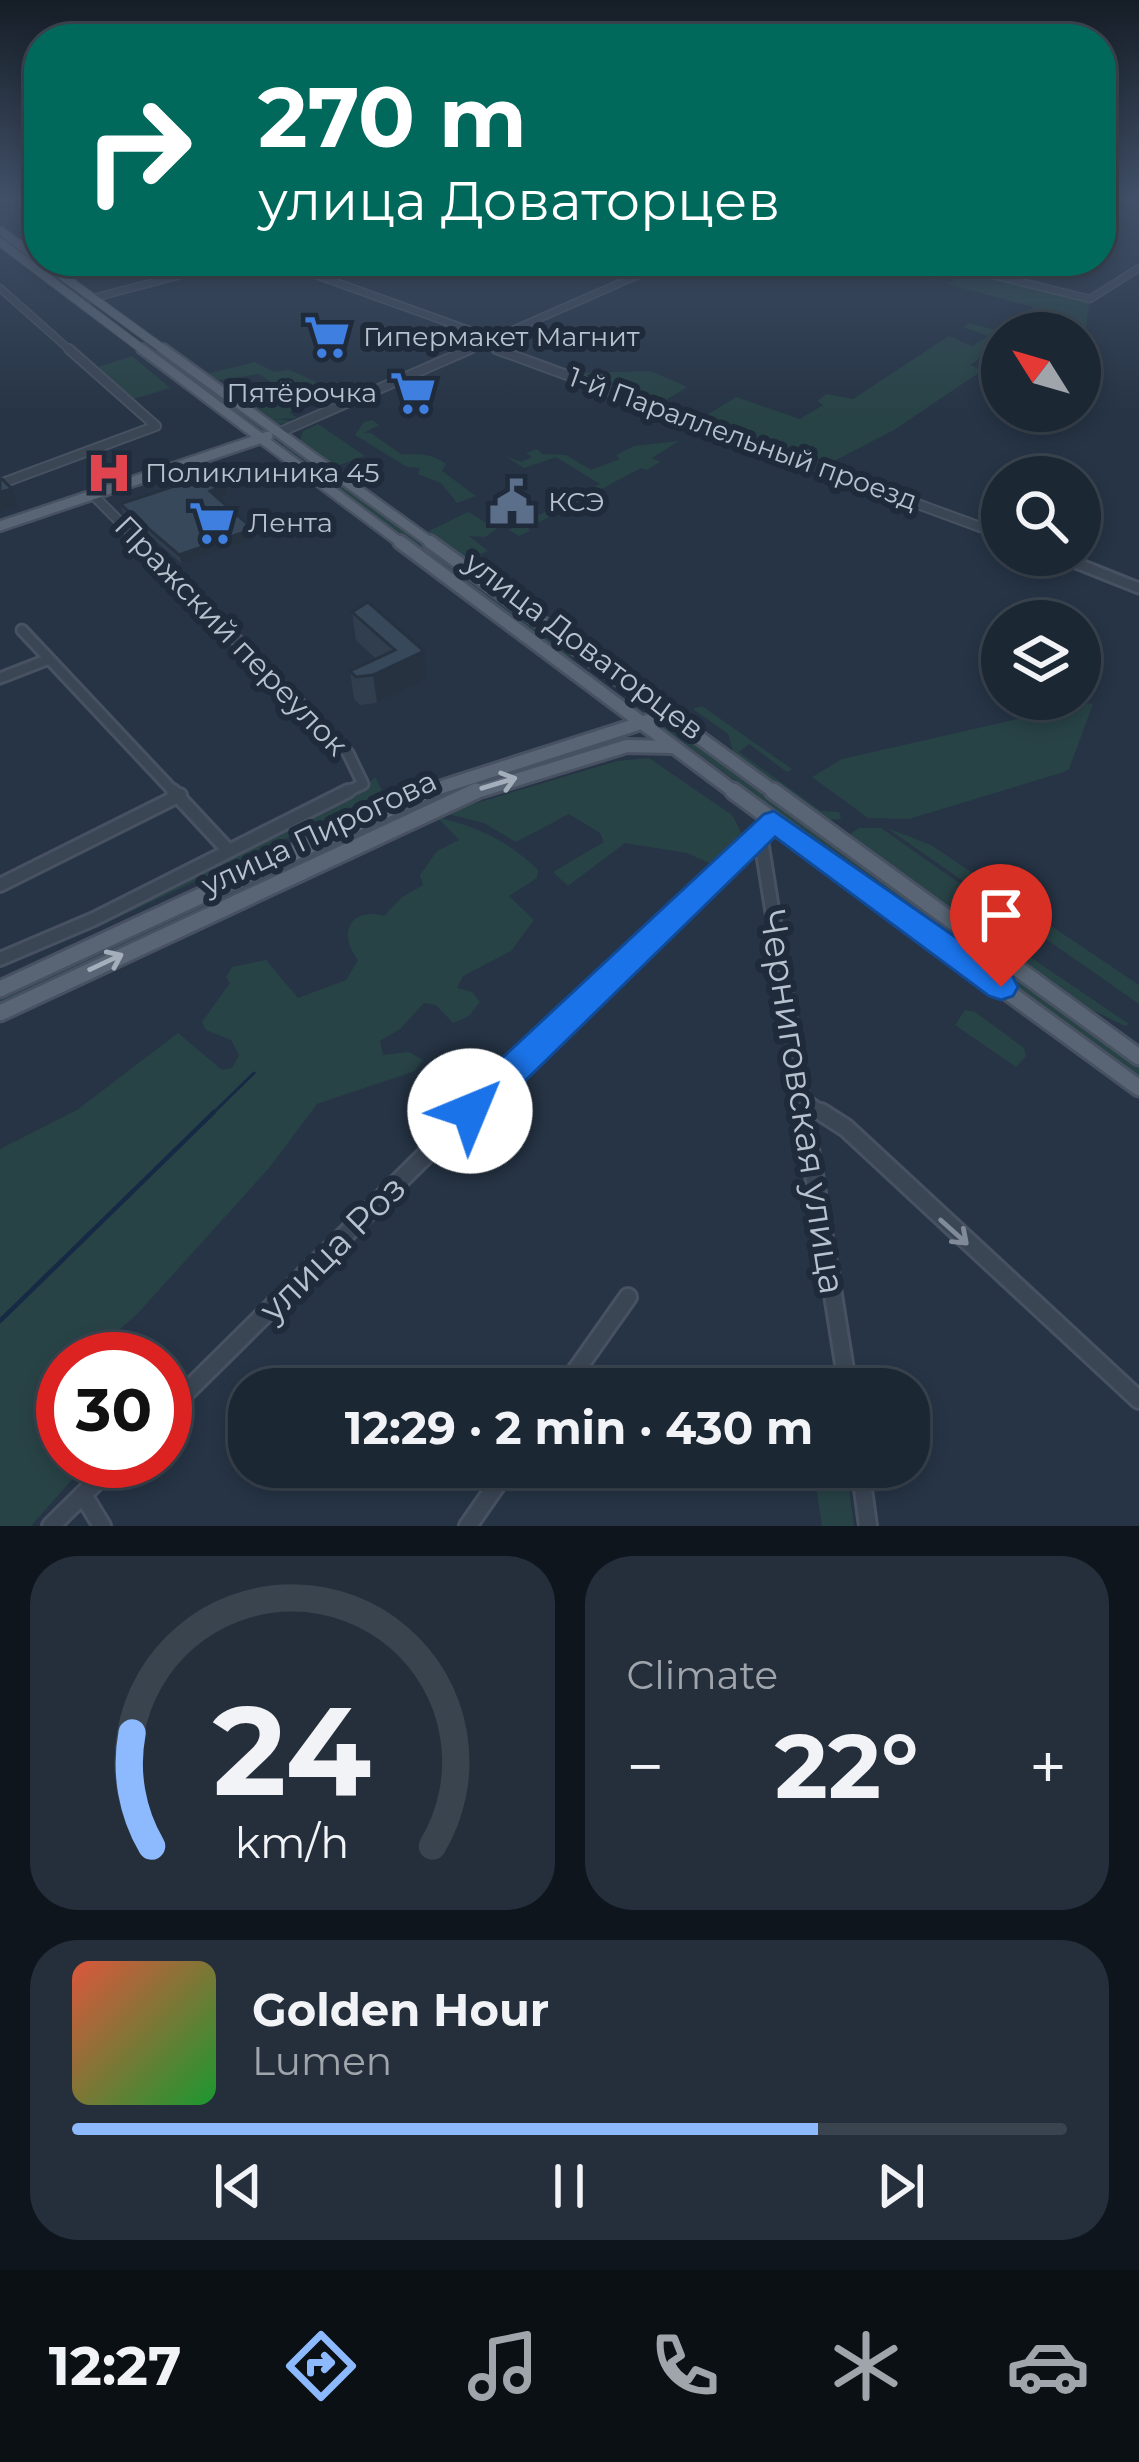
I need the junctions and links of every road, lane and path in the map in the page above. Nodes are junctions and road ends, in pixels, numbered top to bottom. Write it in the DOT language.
graph roads {
  1 [pos="1134,271"];
  2 [pos="44,276"];
  3 [pos="62,276"];
  4 [pos="176,276"];
  5 [pos="318,276"];
  6 [pos="637,276"];
  7 [pos="994,276"];
  8 [pos="0,288"];
  9 [pos="92,298"];
  10 [pos="78,302"];
  11 [pos="494,340"];
  12 [pos="483,344"];
  13 [pos="278,433"];
  14 [pos="263,438"];
  15 [pos="0,484"];
  16 [pos="93,495"];
  17 [pos="0,526"];
  18 [pos="981,527"];
  19 [pos="1101,573"];
  20 [pos="1139,588"];
  21 [pos="22,630"];
  22 [pos="50,659"];
  23 [pos="0,678"];
  24 [pos="666,715"];
  25 [pos="644,725"];
  26 [pos="674,748"];
  27 [pos="180,795"];
  28 [pos="388,807"];
  29 [pos="402,823"];
  30 [pos="767,828"];
  31 [pos="227,849"];
  32 [pos="0,885"];
  33 [pos="94,919"];
  34 [pos="107,940"];
  35 [pos="0,959"];
  36 [pos="0,989"];
  37 [pos="0,1012"];
  38 [pos="1139,1057"];
  39 [pos="1139,1088"];
  40 [pos="802,1100"];
  41 [pos="628,1297"];
  42 [pos="578,1368"];
  43 [pos="845,1368"];
  44 [pos="192,1386"];
  45 [pos="1139,1400"];
  46 [pos="89,1488"];
  47 [pos="494,1488"];
  48 [pos="863,1488"];
  49 [pos="82,1495"];
  50 [pos="51,1526"];
  51 [pos="102,1526"];
  52 [pos="468,1526"];
  53 [pos="868,1526"];
  1 -- 7 [label="street"];
  2 -- 10 [label="main road, улица Доваторцев"];
  3 -- 9 [label="main road, улица Доваторцев"];
  4 -- 9 [label="street"];
  5 -- 11 [label="street"];
  6 -- 11 [label="street"];
  8 -- 15 [label="street"];
  9 -- 10 [label="street"];
  9 -- 13 [label="main road, улица Доваторцев"];
  10 -- 14 [label="main road, улица Доваторцев"];
  11 -- 12 [label="street"];
  12 -- 13 [label="street"];
  12 -- 18 [label="street, 1-й Параллельный проезд"];
  13 -- 14 [label="main road"];
  13 -- 24 [label="main road, улица Доваторцев"];
  14 -- 16 [label="main road"];
  14 -- 25 [label="main road, улица Доваторцев"];
  16 -- 17 [label="main road"];
  16 -- 31 [label="street, Пражский переулок"];
  19 -- 20 [label="street"];
  21 -- 22 [label="street"];
  22 -- 23 [label="street"];
  22 -- 27 [label="street"];
  24 -- 25 [label="main road, улица Пирогова"];
  24 -- 38 [label="main road, улица Доваторцев"];
  25 -- 26 [label="main road, улица Доваторцев"];
  25 -- 28 [label="main road, улица Пирогова"];
  29 -- 26 [label="main road, улица Пирогова, one-way"];
  26 -- 30 [label="main road, улица Доваторцев"];
  27 -- 31 [label="street"];
  27 -- 32 [label="street"];
  28 -- 29 [label="main road"];
  28 -- 34 [label="main road, улица Пирогова"];
  37 -- 29 [label="main road, улица Пирогова, one-way"];
  30 -- 39 [label="main road, улица Доваторцев"];
  30 -- 40 [label="street, Черниговская улица"];
  30 -- 44 [label="street, улица Роз"];
  31 -- 33 [label="street"];
  33 -- 34 [label="street"];
  33 -- 35 [label="street"];
  34 -- 36 [label="main road, улица Пирогова"];
  40 -- 43 [label="street, Черниговская улица"];
  40 -- 45 [label="street, one-way"];
  41 -- 42 [label="street"];
  46 -- 49 [label="street"];
  47 -- 52 [label="street"];
  48 -- 53 [label="street"];
  49 -- 50 [label="street"];
  49 -- 51 [label="street"];
}
